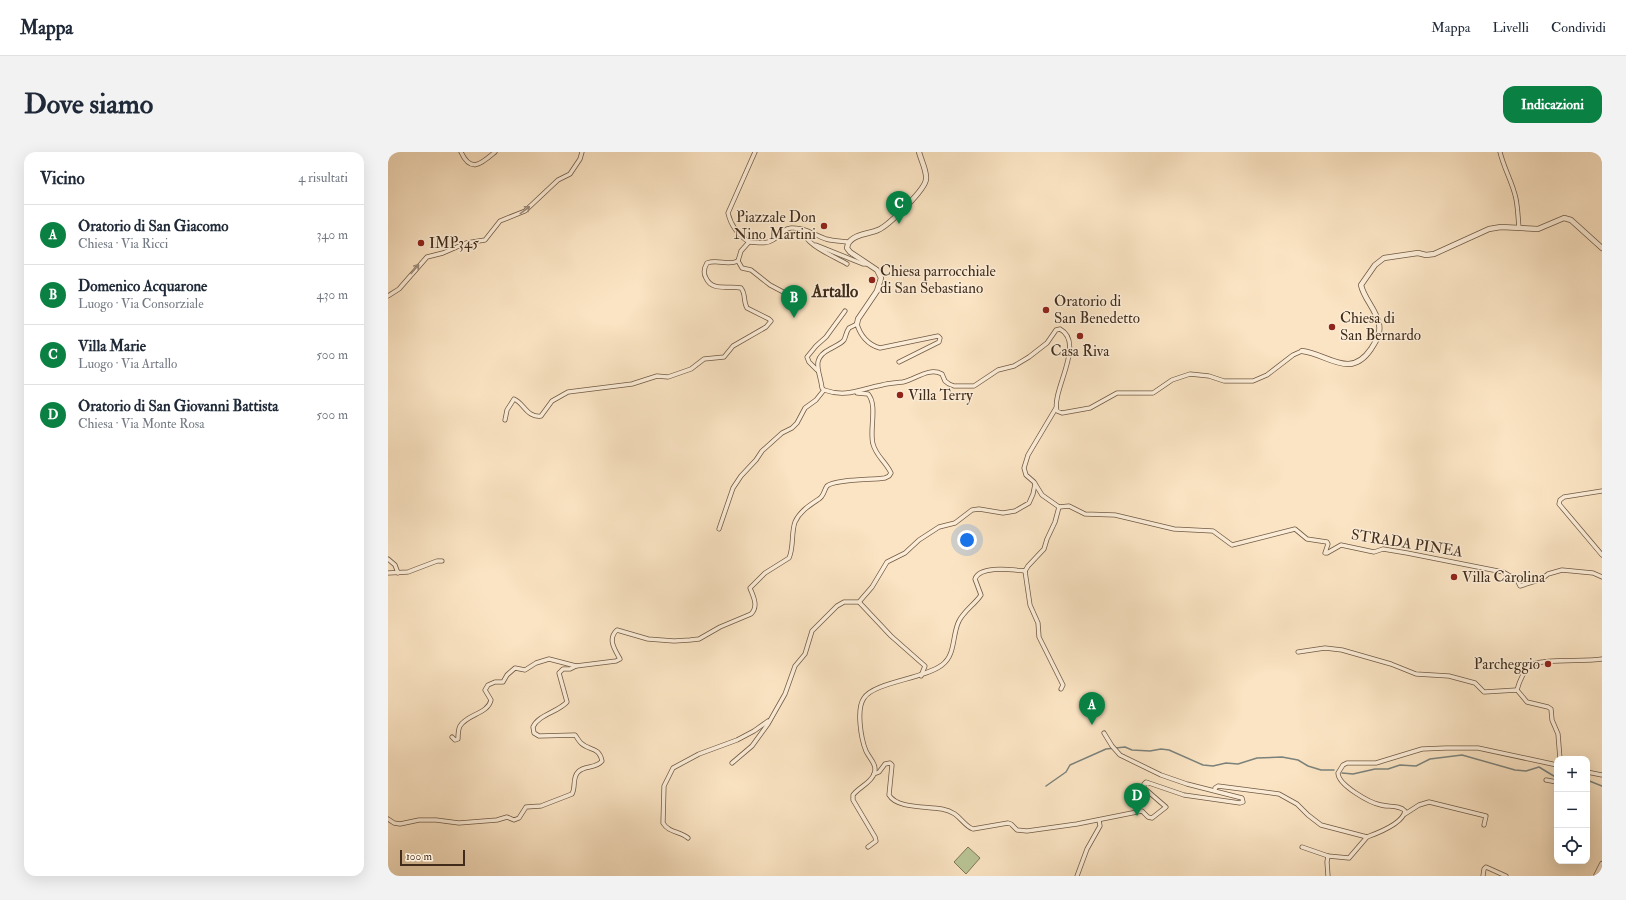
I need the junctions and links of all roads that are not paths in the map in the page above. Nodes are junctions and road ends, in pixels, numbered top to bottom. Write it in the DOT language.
graph roads {
  1 [pos="461,152"];
  2 [pos="495,152"];
  3 [pos="582,152"];
  4 [pos="755,152"];
  5 [pos="919,152"];
  6 [pos="1500,152"];
  7 [pos="1518,228"];
  8 [pos="802,229"];
  9 [pos="749,242"];
  10 [pos="848,242"];
  11 [pos="815,244"];
  12 [pos="1602,248"];
  13 [pos="738,261"];
  14 [pos="847,264"];
  15 [pos="870,266"];
  16 [pos="787,294"];
  17 [pos="388,296"];
  18 [pos="845,311"];
  19 [pos="857,324"];
  20 [pos="1302,351"];
  21 [pos="899,362"];
  22 [pos="818,370"];
  23 [pos="824,390"];
  24 [pos="852,393"];
  25 [pos="1056,408"];
  26 [pos="505,420"];
  27 [pos="1035,484"];
  28 [pos="1602,491"];
  29 [pos="1059,507"];
  30 [pos="719,529"];
  31 [pos="1602,555"];
  32 [pos="388,559"];
  33 [pos="442,561"];
  34 [pos="1025,571"];
  35 [pos="388,573"];
  36 [pos="398,573"];
  37 [pos="1602,577"];
  38 [pos="859,602"];
  39 [pos="1298,652"];
  40 [pos="1602,659"];
  41 [pos="576,666"];
  42 [pos="921,676"];
  43 [pos="1061,689"];
  44 [pos="1517,690"];
  45 [pos="772,716"];
  46 [pos="1104,733"];
  47 [pos="452,737"];
  48 [pos="1560,756"];
  49 [pos="732,763"];
  50 [pos="1554,765"];
  51 [pos="1592,772"];
  52 [pos="874,774"];
  53 [pos="1602,775"];
  54 [pos="1546,780"];
  55 [pos="1554,781"];
  56 [pos="1215,790"];
  57 [pos="1405,814"];
  58 [pos="388,819"];
  59 [pos="1099,820"];
  60 [pos="1484,825"];
  61 [pos="1368,837"];
  62 [pos="688,838"];
  63 [pos="868,847"];
  64 [pos="1302,847"];
  65 [pos="1328,856"];
  66 [pos="1602,864"];
  67 [pos="1077,876"];
  68 [pos="1328,876"];
  69 [pos="1483,876"];
  70 [pos="1506,876"];
  71 [pos="1596,876"];
  1 -- 2 [label="street"];
  17 -- 3 [label="street, one-way"];
  4 -- 9 [label="street"];
  5 -- 10 [label="street"];
  6 -- 7 [label="street"];
  7 -- 12 [label="street"];
  7 -- 20 [label="street"];
  8 -- 9 [label="street"];
  8 -- 10 [label="street"];
  8 -- 11 [label="street"];
  9 -- 13 [label="street"];
  10 -- 15 [label="street"];
  11 -- 14 [label="street"];
  11 -- 15 [label="street"];
  13 -- 16 [label="street"];
  13 -- 26 [label="street"];
  15 -- 19 [label="street"];
  18 -- 22 [label="street"];
  19 -- 21 [label="street"];
  19 -- 22 [label="street"];
  20 -- 25 [label="street"];
  22 -- 23 [label="street"];
  23 -- 24 [label="street"];
  23 -- 30 [label="street"];
  24 -- 25 [label="street"];
  24 -- 41 [label="street"];
  25 -- 27 [label="street"];
  27 -- 29 [label="street"];
  27 -- 38 [label="street"];
  28 -- 31 [label="street"];
  29 -- 34 [label="street"];
  29 -- 37 [label="street, STRADA PINEA"];
  32 -- 36 [label="street"];
  33 -- 36 [label="street"];
  34 -- 42 [label="street"];
  34 -- 43 [label="street"];
  35 -- 36 [label="street"];
  38 -- 42 [label="street"];
  38 -- 45 [label="street"];
  39 -- 44 [label="street"];
  40 -- 44 [label="street"];
  41 -- 47 [label="street"];
  41 -- 58 [label="street"];
  42 -- 52 [label="street"];
  44 -- 48 [label="street"];
  45 -- 49 [label="street"];
  45 -- 62 [label="street"];
  46 -- 56 [label="street"];
  50 -- 57 [label="street"];
  51 -- 53 [label="street"];
  52 -- 59 [label="street"];
  52 -- 63 [label="street"];
  54 -- 55 [label="street"];
  56 -- 59 [label="street"];
  56 -- 61 [label="street"];
  57 -- 60 [label="street"];
  57 -- 61 [label="street"];
  59 -- 67 [label="street"];
  61 -- 65 [label="street"];
  64 -- 65 [label="street"];
  65 -- 68 [label="street"];
  66 -- 71 [label="street"];
  69 -- 70 [label="street"];
}
